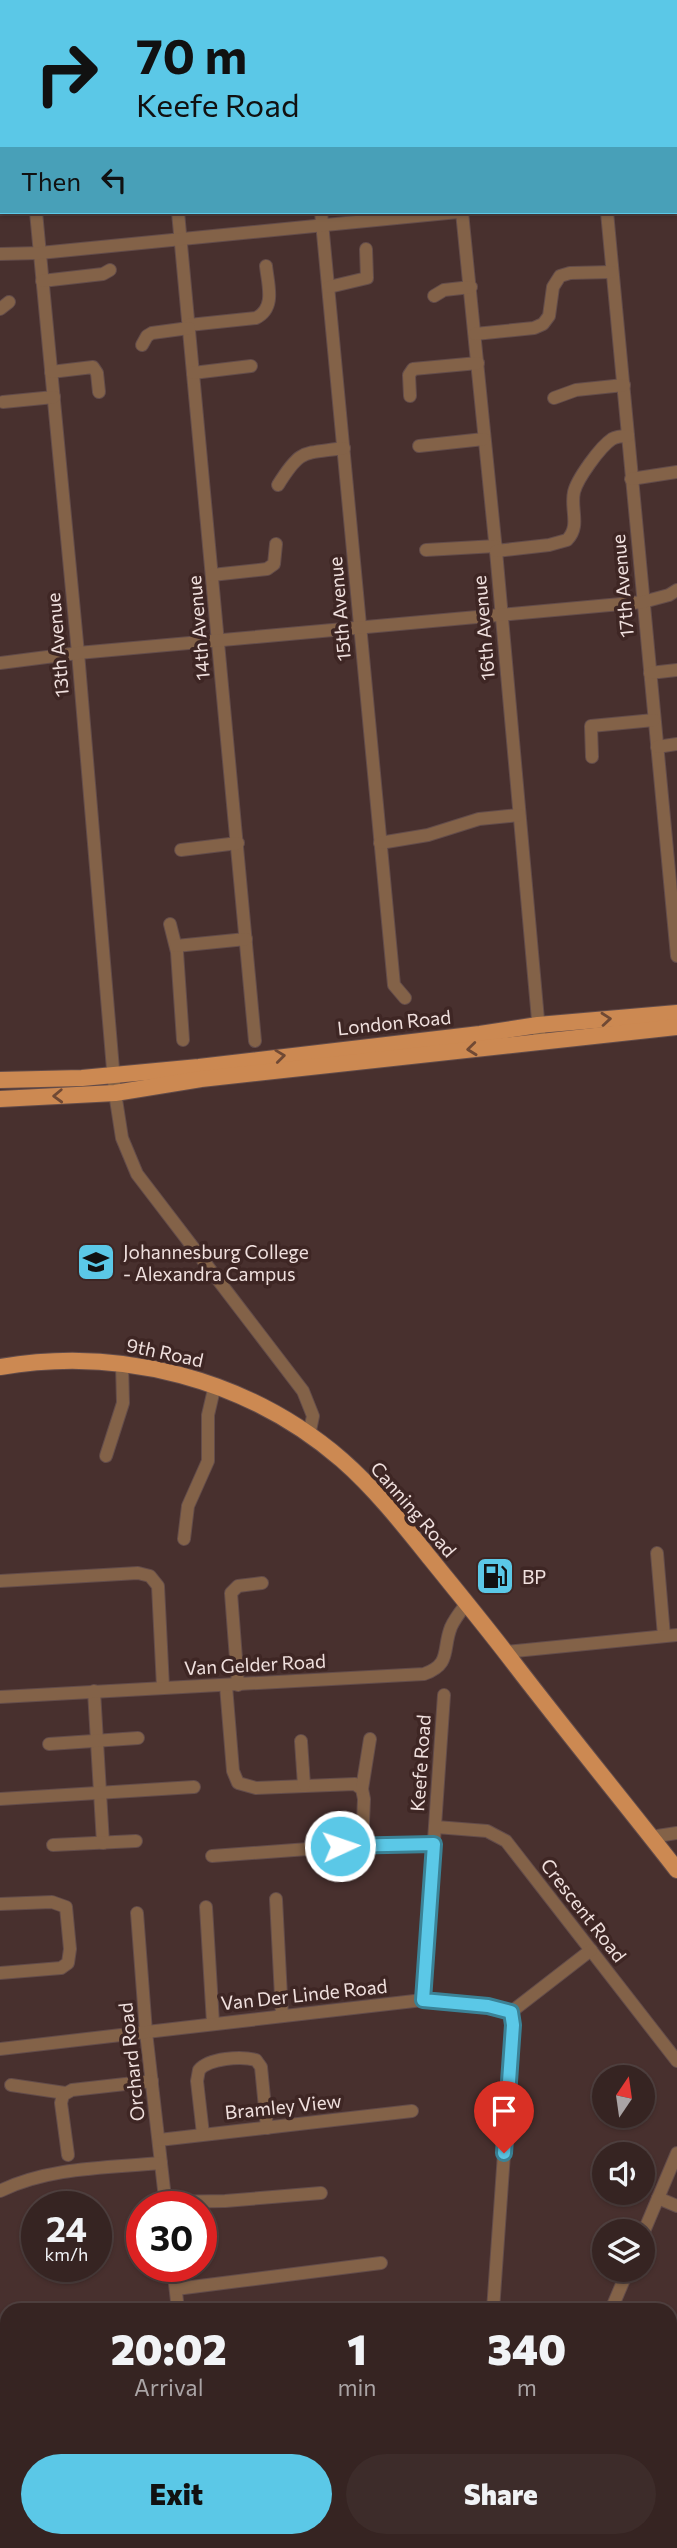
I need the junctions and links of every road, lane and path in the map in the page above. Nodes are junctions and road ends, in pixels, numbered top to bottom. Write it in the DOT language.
graph roads {
  1 [pos="36,214"];
  2 [pos="178,214"];
  3 [pos="321,214"];
  4 [pos="439,214"];
  5 [pos="460,214"];
  6 [pos="607,214"];
  7 [pos="322,225"];
  8 [pos="180,238"];
  9 [pos="366,249"];
  10 [pos="40,253"];
  11 [pos="2,257"];
  12 [pos="266,266"];
  13 [pos="110,270"];
  14 [pos="612,272"];
  15 [pos="42,281"];
  16 [pos="329,287"];
  17 [pos="471,287"];
  18 [pos="435,296"];
  19 [pos="189,327"];
  20 [pos="475,334"];
  21 [pos="142,345"];
  22 [pos="478,363"];
  23 [pos="251,366"];
  24 [pos="51,372"];
  25 [pos="194,373"];
  26 [pos="624,384"];
  27 [pos="99,392"];
  28 [pos="410,396"];
  29 [pos="54,397"];
  30 [pos="554,398"];
  31 [pos="3,401"];
  32 [pos="628,436"];
  33 [pos="484,439"];
  34 [pos="419,446"];
  35 [pos="344,448"];
  36 [pos="677,472"];
  37 [pos="631,479"];
  38 [pos="278,485"];
  39 [pos="276,544"];
  40 [pos="496,549"];
  41 [pos="426,550"];
  42 [pos="212,575"];
  43 [pos="677,590"];
  44 [pos="643,602"];
  45 [pos="501,616"];
  46 [pos="361,627"];
  47 [pos="219,640"];
  48 [pos="78,653"];
  49 [pos="0,663"];
  50 [pos="677,670"];
  51 [pos="650,673"];
  52 [pos="654,720"];
  53 [pos="677,744"];
  54 [pos="657,747"];
  55 [pos="592,757"];
  56 [pos="519,815"];
  57 [pos="238,843"];
  58 [pos="380,843"];
  59 [pos="181,850"];
  60 [pos="170,924"];
  61 [pos="676,930"];
  62 [pos="246,939"];
  63 [pos="176,946"];
  64 [pos="677,956"];
  65 [pos="405,999"];
  66 [pos="677,1013"];
  67 [pos="538,1025"];
  68 [pos="677,1027"];
  69 [pos="183,1040"];
  70 [pos="255,1041"];
  71 [pos="540,1042"];
  72 [pos="115,1075"];
  73 [pos="0,1080"];
  74 [pos="116,1093"];
  75 [pos="0,1098"];
  76 [pos="122,1364"];
  77 [pos="0,1367"];
  78 [pos="215,1385"];
  79 [pos="309,1436"];
  80 [pos="106,1456"];
  81 [pos="184,1539"];
  82 [pos="657,1553"];
  83 [pos="0,1581"];
  84 [pos="262,1583"];
  85 [pos="467,1603"];
  86 [pos="671,1635"];
  87 [pos="506,1652"];
  88 [pos="232,1685"];
  89 [pos="163,1687"];
  90 [pos="94,1690"];
  91 [pos="444,1695"];
  92 [pos="0,1697"];
  93 [pos="138,1738"];
  94 [pos="370,1739"];
  95 [pos="96,1741"];
  96 [pos="301,1741"];
  97 [pos="49,1744"];
  98 [pos="304,1785"];
  99 [pos="194,1787"];
  100 [pos="362,1789"];
  101 [pos="100,1793"];
  102 [pos="0,1799"];
  103 [pos="436,1827"];
  104 [pos="677,1833"];
  105 [pos="651,1837"];
  106 [pos="136,1841"];
  107 [pos="103,1843"];
  108 [pos="434,1844"];
  109 [pos="53,1845"];
  110 [pos="362,1845"];
  111 [pos="212,1856"];
  112 [pos="677,1870"];
  113 [pos="275,1899"];
  114 [pos="0,1904"];
  115 [pos="206,1907"];
  116 [pos="137,1913"];
  117 [pos="590,1950"];
  118 [pos="0,1973"];
  119 [pos="423,2000"];
  120 [pos="511,2012"];
  121 [pos="282,2016"];
  122 [pos="213,2023"];
  123 [pos="146,2032"];
  124 [pos="0,2049"];
  125 [pos="677,2061"];
  126 [pos="152,2081"];
  127 [pos="11,2085"];
  128 [pos="65,2093"];
  129 [pos="412,2111"];
  130 [pos="267,2128"];
  131 [pos="203,2134"];
  132 [pos="159,2140"];
  133 [pos="677,2153"];
  134 [pos="68,2155"];
  135 [pos="161,2163"];
  136 [pos="0,2191"];
  137 [pos="164,2191"];
  138 [pos="321,2193"];
  139 [pos="658,2198"];
  140 [pos="217,2201"];
  141 [pos="677,2206"];
  142 [pos="649,2219"];
  143 [pos="381,2263"];
  144 [pos="175,2282"];
  145 [pos="623,2282"];
  146 [pos="176,2289"];
  147 [pos="177,2303"];
  148 [pos="493,2303"];
  149 [pos="614,2303"];
  1 -- 10 [label="street, 13th Avenue"];
  2 -- 8 [label="street, 14th Avenue"];
  3 -- 7 [label="street, 15th Avenue"];
  4 -- 7 [label="street"];
  5 -- 17 [label="street, 16th Avenue"];
  6 -- 14 [label="street, 17th Avenue"];
  7 -- 8 [label="street"];
  7 -- 16 [label="street, 15th Avenue"];
  8 -- 10 [label="street"];
  8 -- 19 [label="street, 14th Avenue"];
  9 -- 16 [label="street"];
  10 -- 11 [label="street"];
  10 -- 15 [label="street, 13th Avenue"];
  12 -- 19 [label="street"];
  13 -- 15 [label="street"];
  14 -- 20 [label="street"];
  14 -- 26 [label="street, 17th Avenue"];
  15 -- 24 [label="street, 13th Avenue"];
  16 -- 35 [label="street, 15th Avenue"];
  17 -- 18 [label="street"];
  17 -- 20 [label="street, 16th Avenue"];
  19 -- 21 [label="street"];
  19 -- 25 [label="street, 14th Avenue"];
  20 -- 22 [label="street, 16th Avenue"];
  22 -- 28 [label="street"];
  22 -- 33 [label="street, 16th Avenue"];
  23 -- 25 [label="street"];
  24 -- 27 [label="street"];
  24 -- 29 [label="street, 13th Avenue"];
  25 -- 42 [label="street, 14th Avenue"];
  26 -- 30 [label="street"];
  26 -- 32 [label="street, 17th Avenue"];
  29 -- 31 [label="street"];
  29 -- 48 [label="street, 13th Avenue"];
  32 -- 37 [label="street, 17th Avenue"];
  32 -- 40 [label="street"];
  33 -- 34 [label="street"];
  33 -- 40 [label="street, 16th Avenue"];
  35 -- 38 [label="street"];
  35 -- 46 [label="street, 15th Avenue"];
  36 -- 37 [label="street"];
  37 -- 44 [label="street, 17th Avenue"];
  39 -- 42 [label="street"];
  40 -- 41 [label="street"];
  40 -- 45 [label="street, 16th Avenue"];
  42 -- 47 [label="street, 14th Avenue"];
  43 -- 44 [label="street"];
  44 -- 45 [label="street"];
  44 -- 51 [label="street, 17th Avenue"];
  45 -- 46 [label="street"];
  45 -- 56 [label="street, 16th Avenue"];
  46 -- 47 [label="street"];
  46 -- 58 [label="street, 15th Avenue"];
  47 -- 48 [label="street"];
  47 -- 57 [label="street, 14th Avenue"];
  48 -- 49 [label="street"];
  48 -- 72 [label="street, 13th Avenue"];
  50 -- 51 [label="street"];
  51 -- 52 [label="street, 17th Avenue"];
  52 -- 54 [label="street, 17th Avenue"];
  52 -- 55 [label="street"];
  53 -- 54 [label="street"];
  54 -- 61 [label="street, 17th Avenue"];
  56 -- 58 [label="street"];
  56 -- 67 [label="street, 16th Avenue"];
  57 -- 59 [label="street"];
  57 -- 62 [label="street, 14th Avenue"];
  58 -- 65 [label="street, 15th Avenue"];
  60 -- 63 [label="street"];
  61 -- 64 [label="street, 17th Avenue"];
  62 -- 63 [label="street"];
  62 -- 70 [label="street, 14th Avenue"];
  63 -- 69 [label="street"];
  67 -- 66 [label="main road, London Road, one-way"];
  67 -- 71 [label="street, 16th Avenue"];
  72 -- 67 [label="main road, London Road, one-way"];
  68 -- 71 [label="main road, London Road"];
  71 -- 74 [label="main road, London Road, one-way"];
  72 -- 73 [label="main road, London Road"];
  72 -- 74 [label="street, 13th Avenue"];
  74 -- 75 [label="main road, London Road, one-way"];
  74 -- 79 [label="street"];
  76 -- 77 [label="main road, 9th Road"];
  76 -- 78 [label="main road, 9th Road"];
  76 -- 80 [label="street"];
  78 -- 79 [label="main road, 9th Road"];
  78 -- 81 [label="street"];
  79 -- 85 [label="main road, Canning Road"];
  82 -- 86 [label="street"];
  83 -- 89 [label="street"];
  84 -- 88 [label="street"];
  85 -- 87 [label="main road, Canning Road"];
  85 -- 88 [label="street, Van Gelder Road"];
  86 -- 87 [label="street"];
  87 -- 105 [label="main road, Canning Road"];
  88 -- 89 [label="street, Van Gelder Road"];
  88 -- 98 [label="street"];
  89 -- 90 [label="street, Van Gelder Road"];
  90 -- 92 [label="street, Van Gelder Road"];
  90 -- 95 [label="street"];
  91 -- 103 [label="street, Keefe Road"];
  93 -- 95 [label="street"];
  94 -- 100 [label="street"];
  95 -- 97 [label="street"];
  95 -- 101 [label="street"];
  96 -- 98 [label="street"];
  98 -- 100 [label="street"];
  99 -- 101 [label="street"];
  100 -- 110 [label="street"];
  101 -- 102 [label="street"];
  101 -- 107 [label="street"];
  103 -- 108 [label="street, Keefe Road"];
  103 -- 117 [label="street, Crescent Road"];
  104 -- 105 [label="street"];
  105 -- 112 [label="main road, Canning Road"];
  106 -- 107 [label="street"];
  107 -- 109 [label="street"];
  108 -- 110 [label="street"];
  108 -- 119 [label="street, Keefe Road"];
  110 -- 111 [label="street"];
  113 -- 121 [label="street"];
  114 -- 118 [label="street"];
  115 -- 122 [label="street"];
  116 -- 123 [label="street, Orchard Road"];
  117 -- 120 [label="street"];
  117 -- 125 [label="street, Crescent Road"];
  119 -- 120 [label="street, Van Der Linde Road"];
  119 -- 121 [label="street, Van Der Linde Road"];
  120 -- 148 [label="street"];
  121 -- 122 [label="street, Van Der Linde Road"];
  122 -- 123 [label="street, Van Der Linde Road"];
  123 -- 124 [label="street, Van Der Linde Road"];
  123 -- 126 [label="street, Orchard Road"];
  126 -- 128 [label="street"];
  126 -- 132 [label="street, Orchard Road"];
  127 -- 128 [label="street"];
  128 -- 134 [label="street"];
  129 -- 130 [label="street, Bramley View"];
  130 -- 131 [label="street, Bramley View"];
  130 -- 131 [label="street"];
  131 -- 132 [label="street, Bramley View"];
  132 -- 135 [label="street, Orchard Road"];
  133 -- 139 [label="street"];
  135 -- 136 [label="street"];
  135 -- 137 [label="street, Orchard Road"];
  138 -- 140 [label="street"];
  139 -- 141 [label="street"];
  139 -- 142 [label="street"];
  143 -- 146 [label="street"];
  144 -- 146 [label="street"];
  145 -- 149 [label="street"];
  146 -- 147 [label="street"];
}
